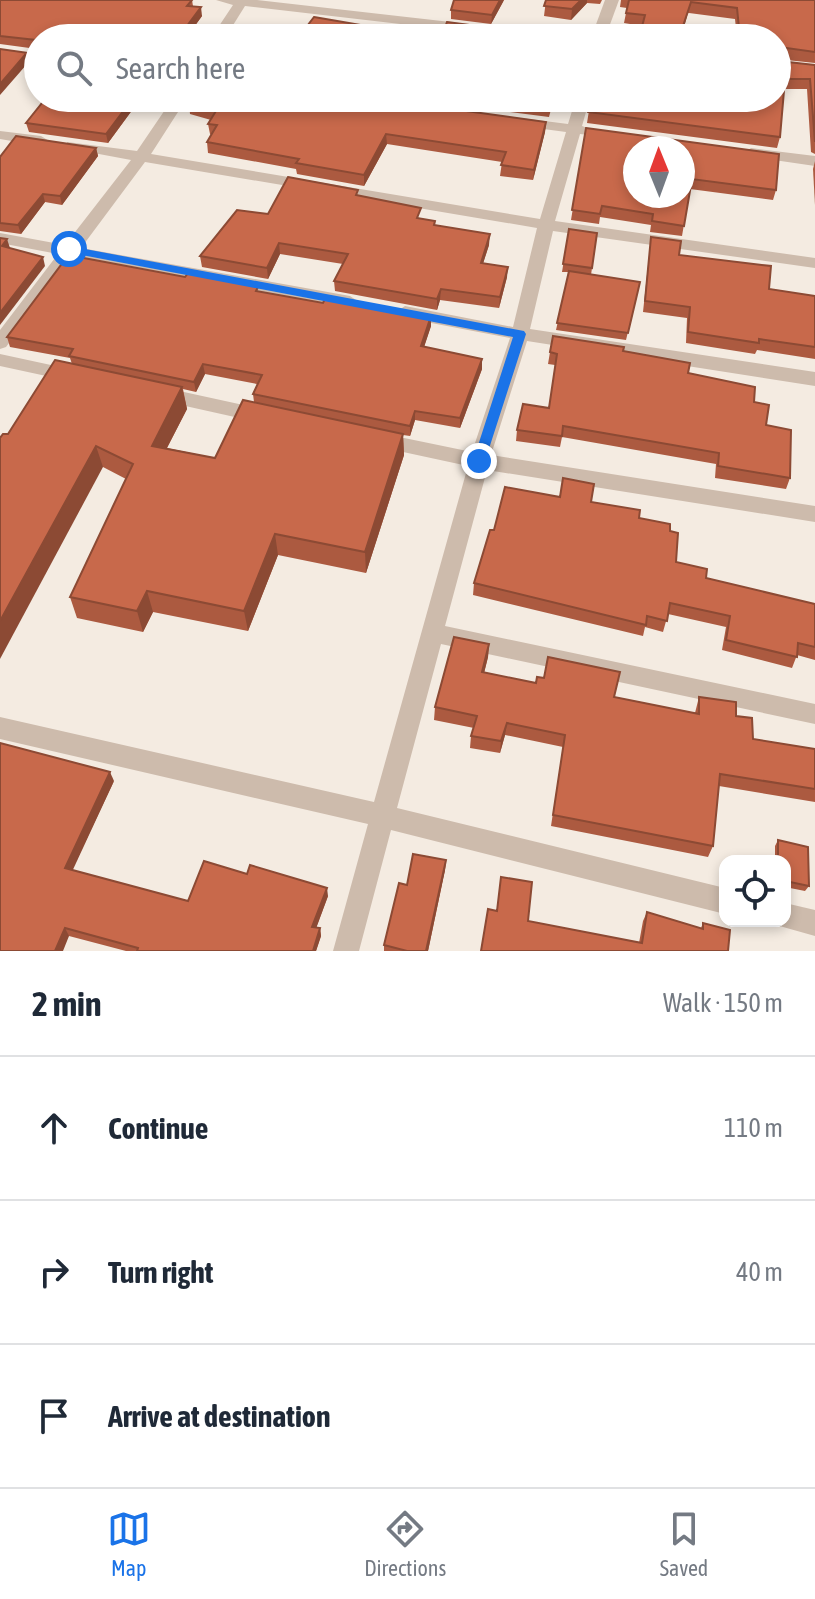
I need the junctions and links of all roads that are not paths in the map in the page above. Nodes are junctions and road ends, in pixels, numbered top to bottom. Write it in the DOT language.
graph roads {
  1 [pos="223,0"];
  2 [pos="612,0"];
  3 [pos="242,1"];
  4 [pos="227,24"];
  5 [pos="437,24"];
  6 [pos="603,24"];
  7 [pos="171,112"];
  8 [pos="580,112"];
  9 [pos="500,119"];
  10 [pos="576,129"];
  11 [pos="606,133"];
  12 [pos="0,135"];
  13 [pos="740,151"];
  14 [pos="142,155"];
  15 [pos="815,161"];
  16 [pos="546,225"];
  17 [pos="0,238"];
  18 [pos="69,249"];
  19 [pos="815,263"];
  20 [pos="520,334"];
  21 [pos="0,343"];
  22 [pos="0,360"];
  23 [pos="815,379"];
  24 [pos="93,380"];
  25 [pos="139,390"];
  26 [pos="278,419"];
  27 [pos="355,435"];
  28 [pos="479,461"];
  29 [pos="815,514"];
  30 [pos="434,633"];
  31 [pos="815,714"];
  32 [pos="0,728"];
  33 [pos="383,816"];
  34 [pos="719,900"];
  35 [pos="791,917"];
  36 [pos="815,923"];
  37 [pos="346,951"];
  1 -- 3 [label="street"];
  2 -- 6 [label="street"];
  3 -- 4 [label="street"];
  3 -- 5 [label="street"];
  7 -- 14 [label="street"];
  8 -- 10 [label="street"];
  9 -- 10 [label="street"];
  10 -- 11 [label="street"];
  10 -- 16 [label="street"];
  12 -- 14 [label="street"];
  13 -- 15 [label="street"];
  14 -- 16 [label="street"];
  14 -- 18 [label="street"];
  16 -- 19 [label="street"];
  16 -- 20 [label="street"];
  17 -- 18 [label="street"];
  18 -- 20 [label="street"];
  18 -- 21 [label="street"];
  20 -- 23 [label="street"];
  20 -- 28 [label="street"];
  22 -- 24 [label="street"];
  25 -- 26 [label="street"];
  27 -- 28 [label="street"];
  28 -- 29 [label="street"];
  28 -- 30 [label="street"];
  30 -- 31 [label="street"];
  30 -- 33 [label="street"];
  32 -- 33 [label="street"];
  33 -- 34 [label="street"];
  33 -- 37 [label="street"];
  35 -- 36 [label="street"];
}
